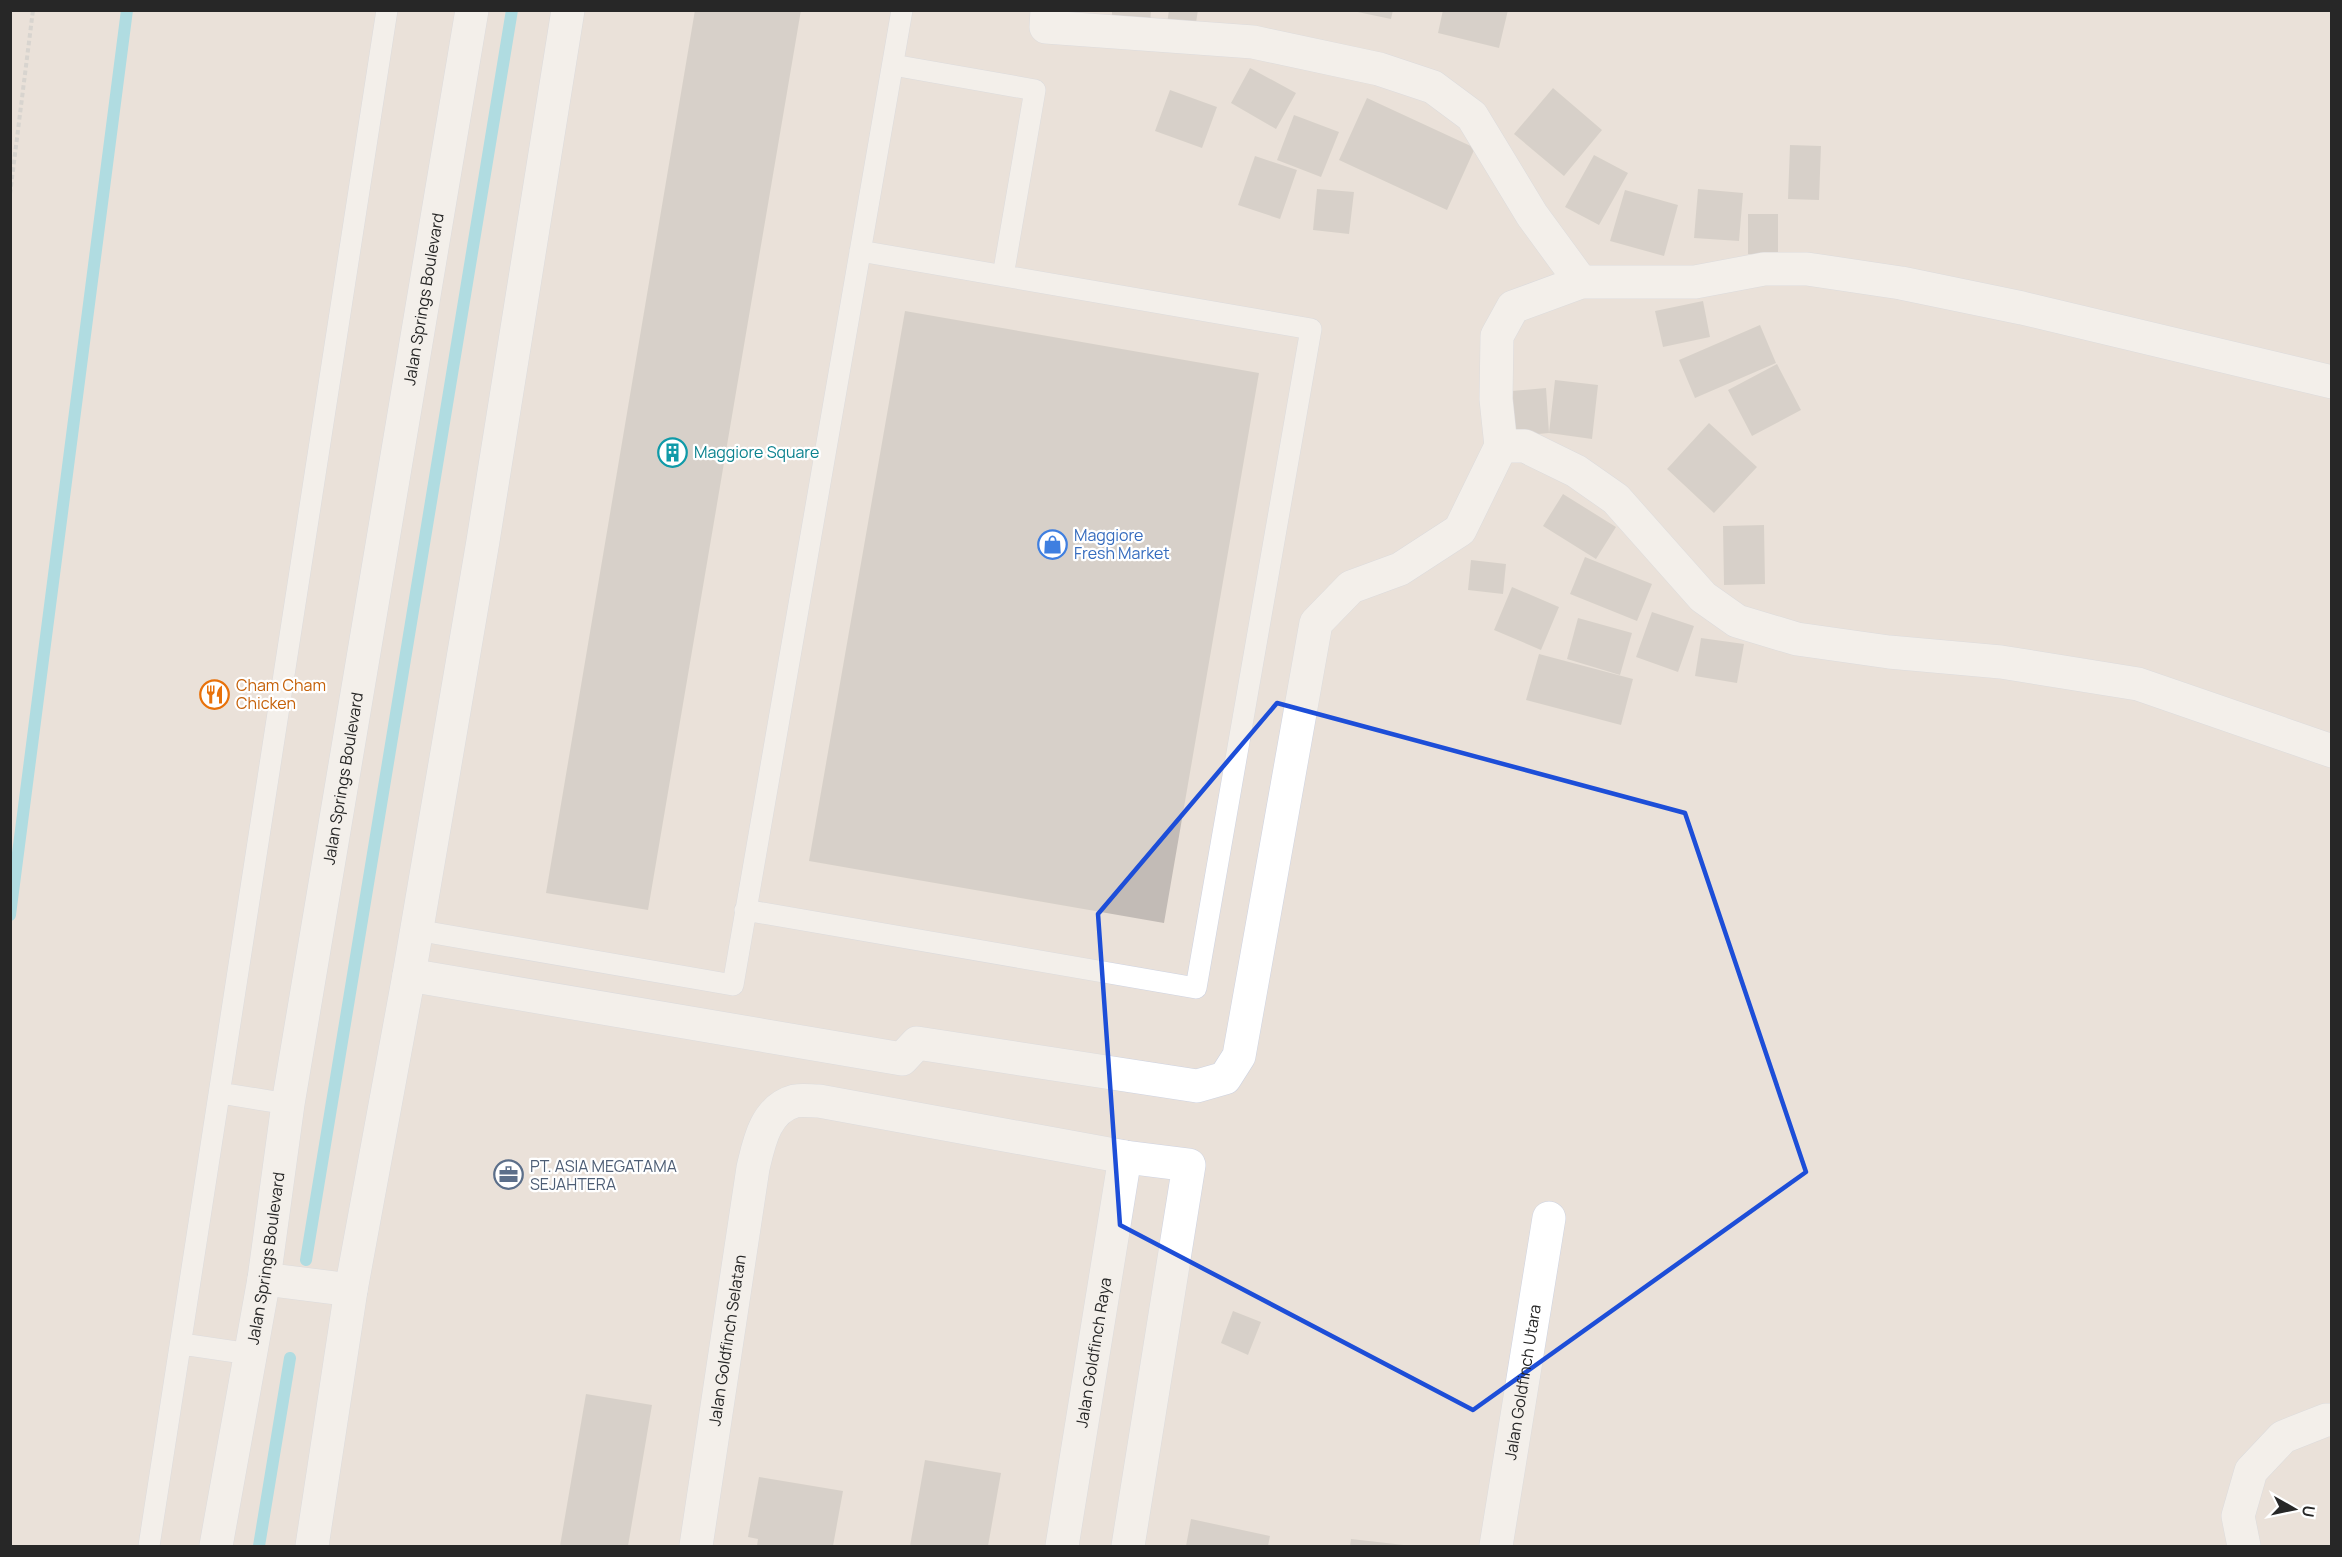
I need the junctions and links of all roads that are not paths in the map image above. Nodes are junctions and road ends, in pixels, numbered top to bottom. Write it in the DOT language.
graph roads {
  1 [pos="387,10"];
  2 [pos="472,10"];
  3 [pos="568,10"];
  4 [pos="902,10"];
  5 [pos="1047,10"];
  6 [pos="893,65"];
  7 [pos="860,251"];
  8 [pos="1003,276"];
  9 [pos="1581,282"];
  10 [pos="2331,382"];
  11 [pos="1501,446"];
  12 [pos="2331,751"];
  13 [pos="745,910"];
  14 [pos="416,930"];
  15 [pos="409,975"];
  16 [pos="220,1093"];
  17 [pos="288,1104"];
  18 [pos="1125,1157"];
  19 [pos="1550,1218"];
  20 [pos="264,1280"];
  21 [pos="351,1290"];
  22 [pos="182,1344"];
  23 [pos="250,1354"];
  24 [pos="2331,1420"];
  25 [pos="149,1546"];
  26 [pos="216,1546"];
  27 [pos="312,1546"];
  28 [pos="696,1546"];
  29 [pos="1062,1546"];
  30 [pos="1128,1546"];
  31 [pos="1496,1546"];
  32 [pos="2244,1546"];
  1 -- 16 [label="lane"];
  2 -- 17 [label="street, Jalan Springs Boulevard"];
  3 -- 14 [label="street"];
  4 -- 6 [label="lane"];
  5 -- 9 [label="street"];
  6 -- 7 [label="lane"];
  6 -- 8 [label="lane"];
  7 -- 8 [label="lane"];
  7 -- 13 [label="lane"];
  8 -- 13 [label="lane"];
  9 -- 10 [label="street"];
  9 -- 11 [label="street"];
  11 -- 12 [label="street"];
  11 -- 15 [label="street"];
  13 -- 14 [label="lane"];
  14 -- 15 [label="street"];
  15 -- 21 [label="street"];
  16 -- 17 [label="lane"];
  16 -- 22 [label="lane"];
  17 -- 20 [label="street, Jalan Springs Boulevard"];
  18 -- 28 [label="street, Jalan Goldfinch Selatan"];
  18 -- 29 [label="street, Jalan Goldfinch Raya"];
  18 -- 30 [label="street"];
  19 -- 31 [label="street, Jalan Goldfinch Utara"];
  20 -- 21 [label="street"];
  20 -- 23 [label="street, Jalan Springs Boulevard"];
  21 -- 27 [label="street"];
  22 -- 23 [label="lane"];
  22 -- 25 [label="lane"];
  23 -- 26 [label="street, Jalan Springs Boulevard"];
  24 -- 32 [label="street"];
}
